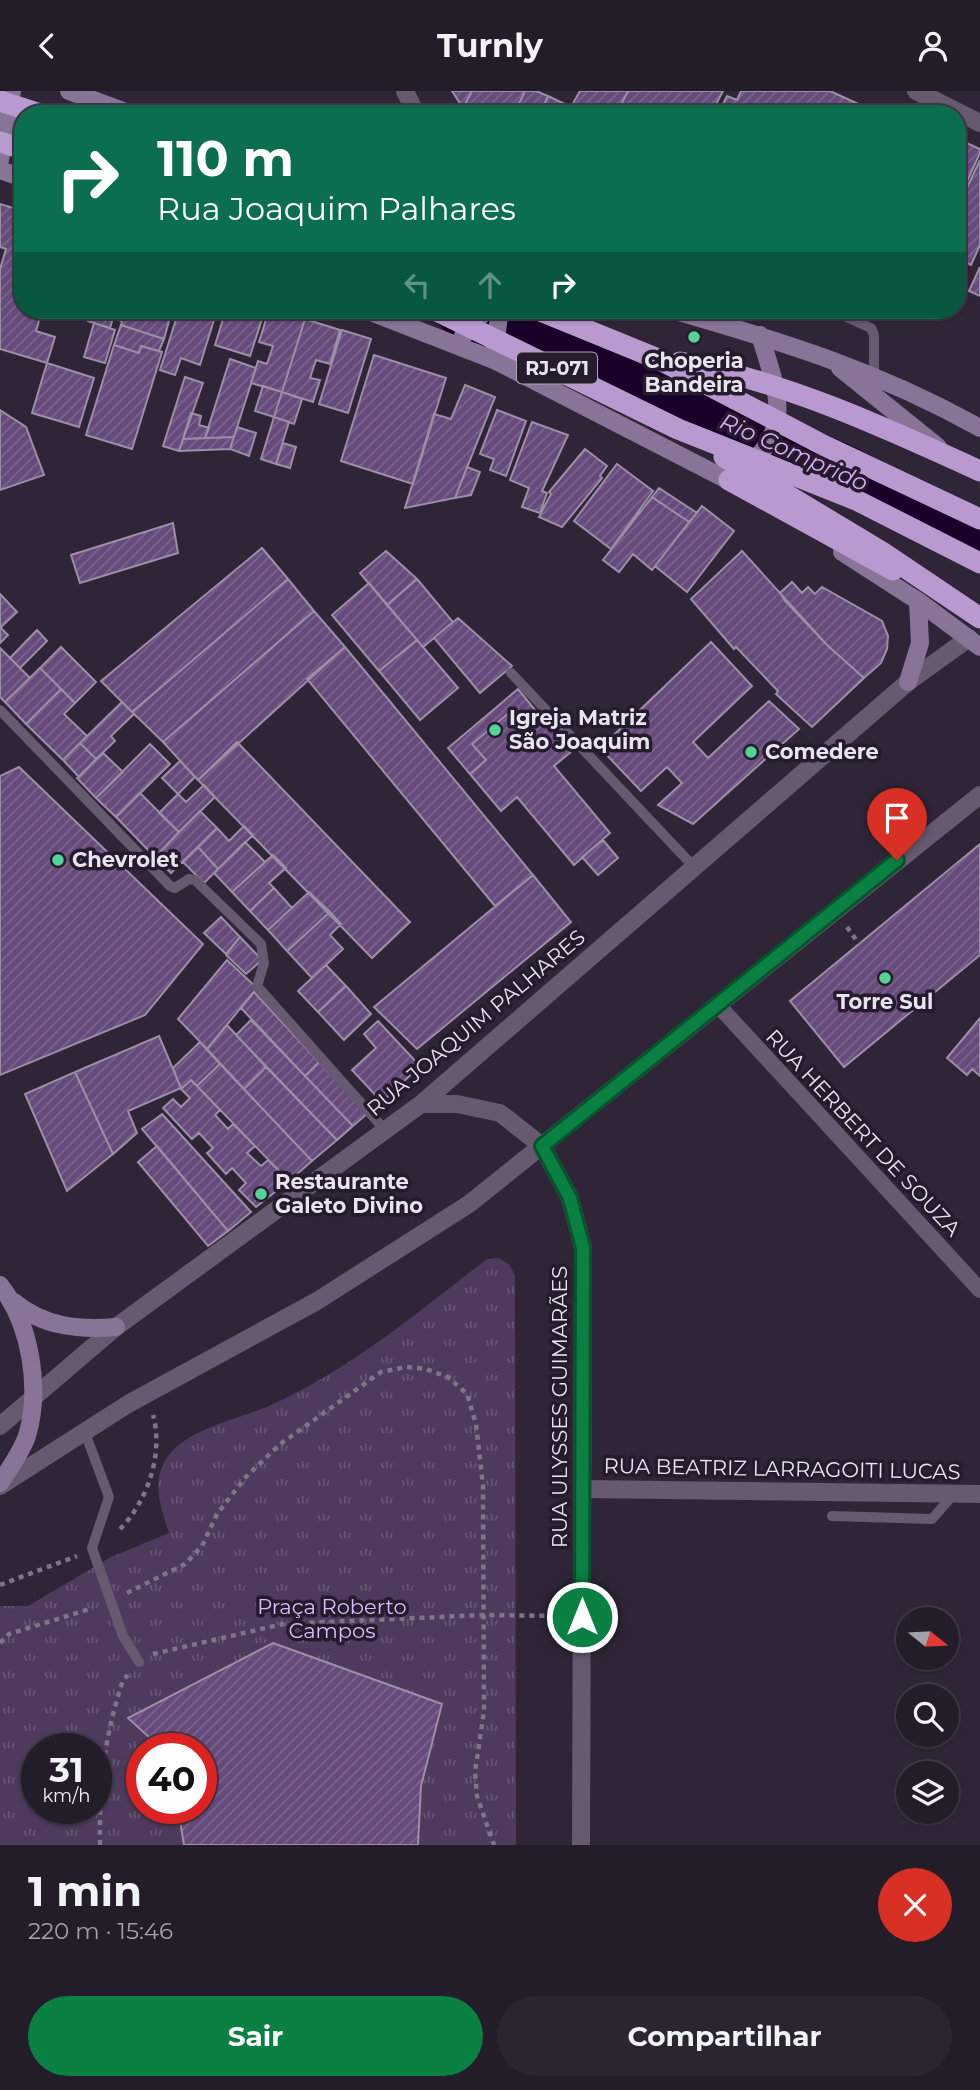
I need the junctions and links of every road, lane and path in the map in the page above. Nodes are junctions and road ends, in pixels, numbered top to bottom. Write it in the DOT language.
graph roads {
  1 [pos="12,91"];
  2 [pos="69,91"];
  3 [pos="916,91"];
  4 [pos="107,105"];
  5 [pos="944,105"];
  6 [pos="0,160"];
  7 [pos="390,319"];
  8 [pos="453,319"];
  9 [pos="478,319"];
  10 [pos="498,319"];
  11 [pos="560,319"];
  12 [pos="704,319"];
  13 [pos="851,319"];
  14 [pos="760,335"];
  15 [pos="455,344"];
  16 [pos="824,355"];
  17 [pos="658,359"];
  18 [pos="494,360"];
  19 [pos="874,376"];
  20 [pos="980,428"];
  21 [pos="678,429"];
  22 [pos="980,471"];
  23 [pos="729,479"];
  24 [pos="980,479"];
  25 [pos="980,519"];
  26 [pos="980,563"];
  27 [pos="918,601"];
  28 [pos="980,616"];
  29 [pos="975,643"];
  30 [pos="511,673"];
  31 [pos="908,683"];
  32 [pos="0,710"];
  33 [pos="980,795"];
  34 [pos="694,867"];
  35 [pos="717,1003"];
  36 [pos="421,1104"];
  37 [pos="385,1130"];
  38 [pos="542,1146"];
  39 [pos="0,1285"];
  40 [pos="980,1290"];
  41 [pos="14,1302"];
  42 [pos="116,1327"];
  43 [pos="34,1394"];
  44 [pos="0,1426"];
  45 [pos="84,1430"];
  46 [pos="0,1485"];
  47 [pos="583,1489"];
  48 [pos="954,1494"];
  49 [pos="980,1494"];
  50 [pos="832,1516"];
  51 [pos="109,1601"];
  52 [pos="484,1615"];
  53 [pos="582,1617"];
  54 [pos="0,1643"];
  55 [pos="139,1662"];
  56 [pos="100,1845"];
  57 [pos="494,1845"];
  58 [pos="581,1845"];
  1 -- 6 [label="main road, bridge"];
  2 -- 4 [label="main road"];
  3 -- 5 [label="street"];
  7 -- 15 [label="main road"];
  8 -- 21 [label="highway, RJ-071, bridge"];
  9 -- 15 [label="main road"];
  10 -- 18 [label="main road"];
  11 -- 17 [label="highway, RJ-071"];
  12 -- 14 [label="main road"];
  13 -- 19 [label="lane"];
  14 -- 16 [label="main road"];
  14 -- 23 [label="main road"];
  15 -- 18 [label="main road"];
  16 -- 19 [label="main road"];
  16 -- 24 [label="main road"];
  17 -- 22 [label="highway, bridge"];
  17 -- 25 [label="highway, RJ-071, bridge"];
  18 -- 23 [label="main road"];
  19 -- 20 [label="main road"];
  21 -- 26 [label="highway, RJ-071, bridge"];
  21 -- 28 [label="highway, bridge"];
  23 -- 27 [label="main road"];
  23 -- 28 [label="highway"];
  27 -- 29 [label="main road"];
  27 -- 31 [label="main road"];
  29 -- 31 [label="street, RUA JOAQUIM PALHARES"];
  30 -- 34 [label="lane"];
  31 -- 34 [label="street, RUA JOAQUIM PALHARES"];
  32 -- 37 [label="lane"];
  33 -- 35 [label="street"];
  34 -- 36 [label="street, RUA JOAQUIM PALHARES"];
  35 -- 38 [label="street"];
  35 -- 40 [label="street, RUA HERBERT DE SOUZA"];
  36 -- 37 [label="street, RUA JOAQUIM PALHARES"];
  36 -- 38 [label="street"];
  37 -- 42 [label="street, RUA JOAQUIM PALHARES"];
  38 -- 45 [label="street"];
  38 -- 47 [label="street, RUA ULYSSES GUIMARÃES"];
  39 -- 41 [label="main road"];
  41 -- 42 [label="main road"];
  41 -- 43 [label="main road"];
  42 -- 43 [label="street, RUA JOAQUIM PALHARES"];
  43 -- 44 [label="street, RUA JOAQUIM PALHARES"];
  43 -- 46 [label="main road"];
  45 -- 46 [label="street"];
  45 -- 51 [label="lane"];
  47 -- 48 [label="street, RUA BEATRIZ LARRAGOITI LUCAS"];
  47 -- 53 [label="street, RUA ULYSSES GUIMARÃES"];
  48 -- 49 [label="street, RUA BEATRIZ LARRAGOITI LUCAS"];
  48 -- 50 [label="lane"];
  51 -- 52 [label="path"];
  51 -- 54 [label="path"];
  51 -- 55 [label="lane"];
  52 -- 53 [label="path"];
  52 -- 55 [label="path"];
  52 -- 57 [label="path"];
  53 -- 58 [label="street, RUA ULYSSES GUIMARÃES"];
  55 -- 56 [label="path"];
}
